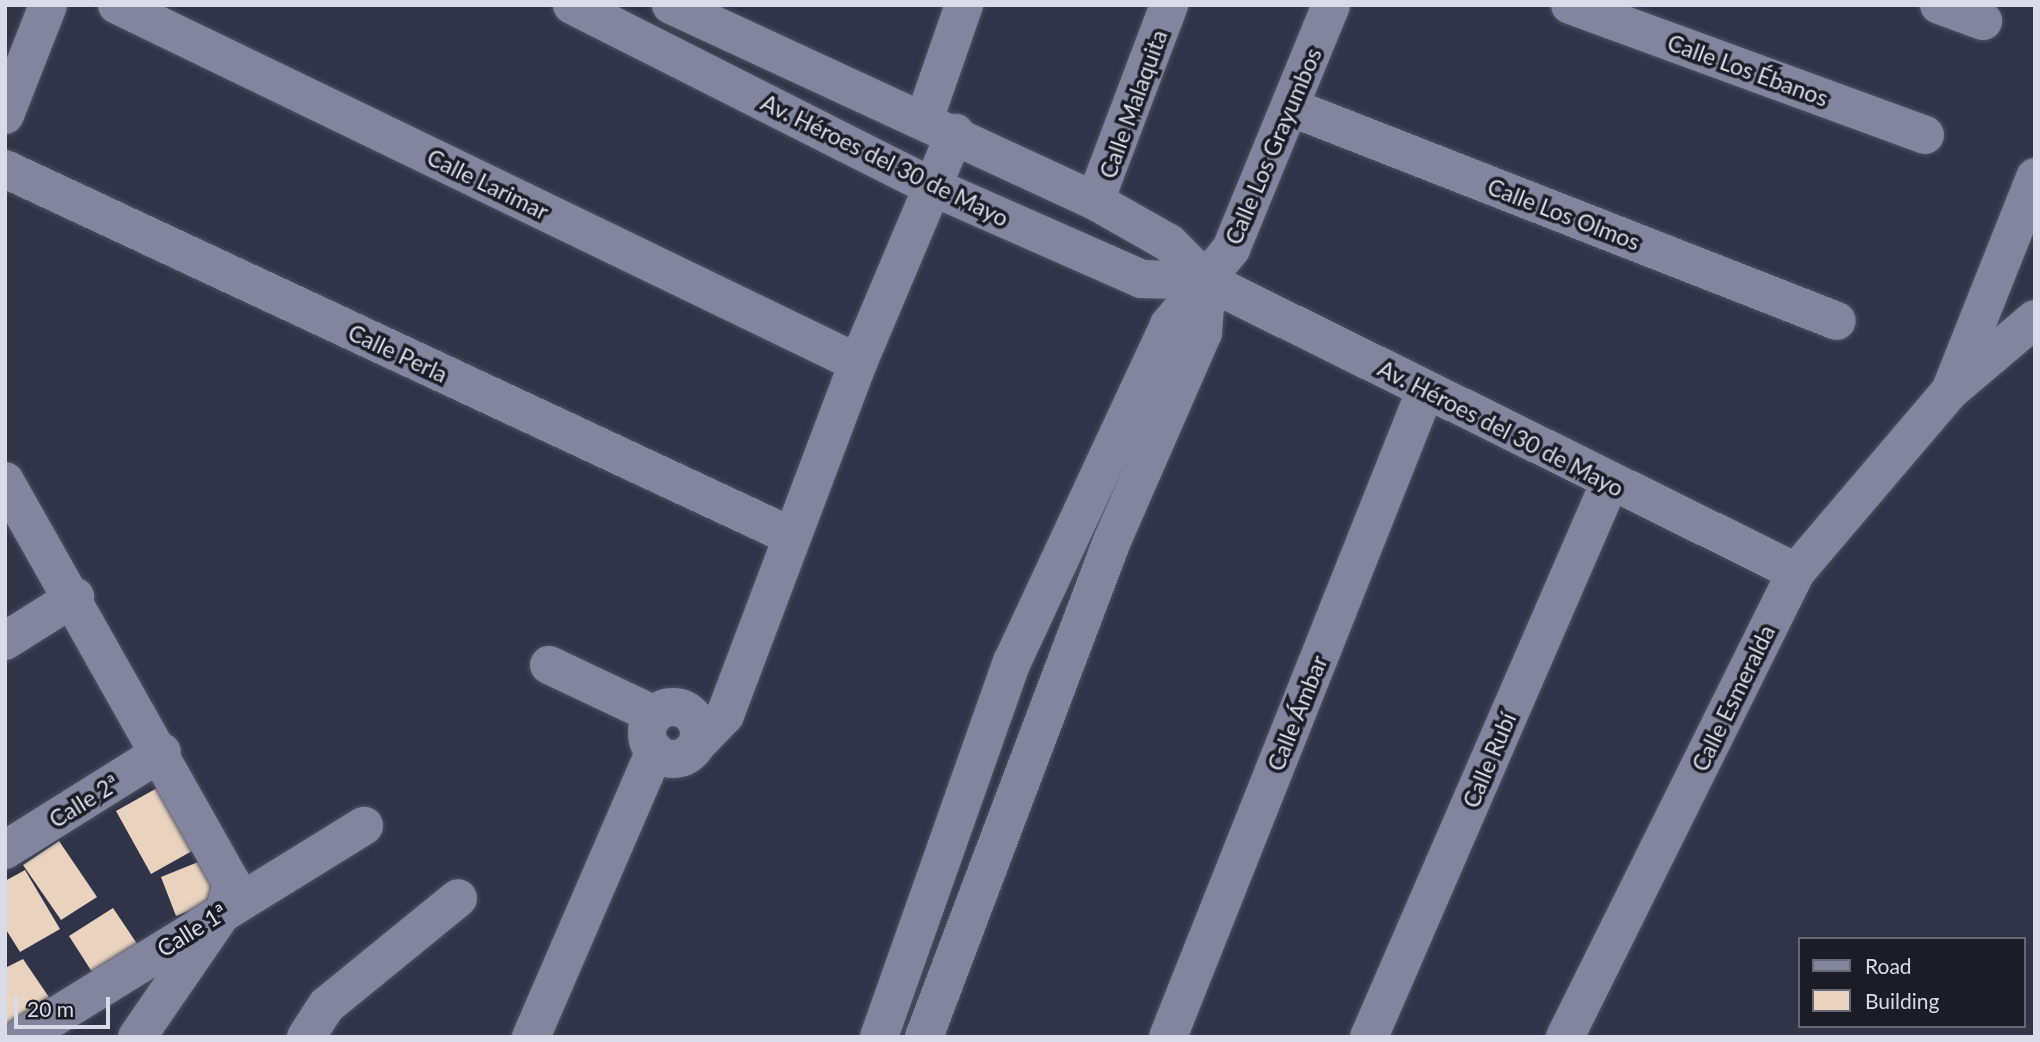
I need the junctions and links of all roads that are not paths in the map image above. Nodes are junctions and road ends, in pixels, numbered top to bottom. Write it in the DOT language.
graph roads {
  1 [pos="48,5"];
  2 [pos="117,5"];
  3 [pos="572,5"];
  4 [pos="671,5"];
  5 [pos="964,5"];
  6 [pos="1169,5"];
  7 [pos="1331,5"];
  8 [pos="1570,5"];
  9 [pos="1939,5"];
  10 [pos="729,18"];
  11 [pos="1983,21"];
  12 [pos="1290,107"];
  13 [pos="5,115"];
  14 [pos="939,127"];
  15 [pos="1925,135"];
  16 [pos="5,169"];
  17 [pos="2035,177"];
  18 [pos="933,187"];
  19 [pos="1095,201"];
  20 [pos="1207,281"];
  21 [pos="2035,319"];
  22 [pos="1837,321"];
  23 [pos="859,363"];
  24 [pos="1426,389"];
  25 [pos="1950,391"];
  26 [pos="5,481"];
  27 [pos="1609,484"];
  28 [pos="791,537"];
  29 [pos="1796,572"];
  30 [pos="75,597"];
  31 [pos="5,641"];
  32 [pos="549,665"];
  33 [pos="655,733"];
  34 [pos="162,752"];
  35 [pos="364,826"];
  36 [pos="5,849"];
  37 [pos="458,898"];
  38 [pos="225,909"];
  39 [pos="22,1037"];
  40 [pos="137,1037"];
  41 [pos="306,1037"];
  42 [pos="531,1037"];
  43 [pos="879,1037"];
  44 [pos="924,1037"];
  45 [pos="1168,1037"];
  46 [pos="1369,1037"];
  47 [pos="1564,1037"];
  1 -- 13 [label="street"];
  2 -- 23 [label="street, Calle Larimar"];
  3 -- 18 [label="street, Av. Héroes del 30 de Mayo"];
  4 -- 10 [label="street, Av. Héroes del 30 de Mayo"];
  5 -- 14 [label="street"];
  6 -- 19 [label="street, Calle Malaquita"];
  7 -- 12 [label="street, Calle Los Grayumbos"];
  8 -- 15 [label="street, Calle Los Ébanos"];
  9 -- 11 [label="street"];
  10 -- 14 [label="street, Av. Héroes del 30 de Mayo"];
  12 -- 20 [label="street, Calle Los Grayumbos"];
  12 -- 22 [label="street, Calle Los Olmos"];
  14 -- 18 [label="street"];
  14 -- 19 [label="street, Av. Héroes del 30 de Mayo"];
  16 -- 28 [label="street, Calle Perla"];
  17 -- 25 [label="street, Calle Esmeralda"];
  18 -- 20 [label="street, Av. Héroes del 30 de Mayo"];
  18 -- 23 [label="street"];
  19 -- 20 [label="street, Av. Héroes del 30 de Mayo"];
  20 -- 24 [label="street, Av. Héroes del 30 de Mayo"];
  20 -- 43 [label="street, Calle Los Grayumbos"];
  20 -- 44 [label="street"];
  21 -- 25 [label="street, Calle Esmeralda"];
  23 -- 28 [label="street"];
  24 -- 27 [label="street, Av. Héroes del 30 de Mayo"];
  24 -- 45 [label="street, Calle Ámbar"];
  25 -- 29 [label="street, Calle Esmeralda"];
  26 -- 30 [label="street"];
  27 -- 29 [label="street, Av. Héroes del 30 de Mayo"];
  27 -- 46 [label="street, Calle Rubí"];
  28 -- 33 [label="street"];
  29 -- 47 [label="street, Calle Esmeralda"];
  30 -- 31 [label="street"];
  30 -- 34 [label="street"];
  32 -- 33 [label="street"];
  33 -- 42 [label="street"];
  34 -- 36 [label="street, Calle 2ª"];
  34 -- 38 [label="street"];
  35 -- 38 [label="street, Calle 1ª"];
  37 -- 41 [label="street"];
  38 -- 39 [label="street, Calle 1ª"];
  38 -- 40 [label="street"];
}
